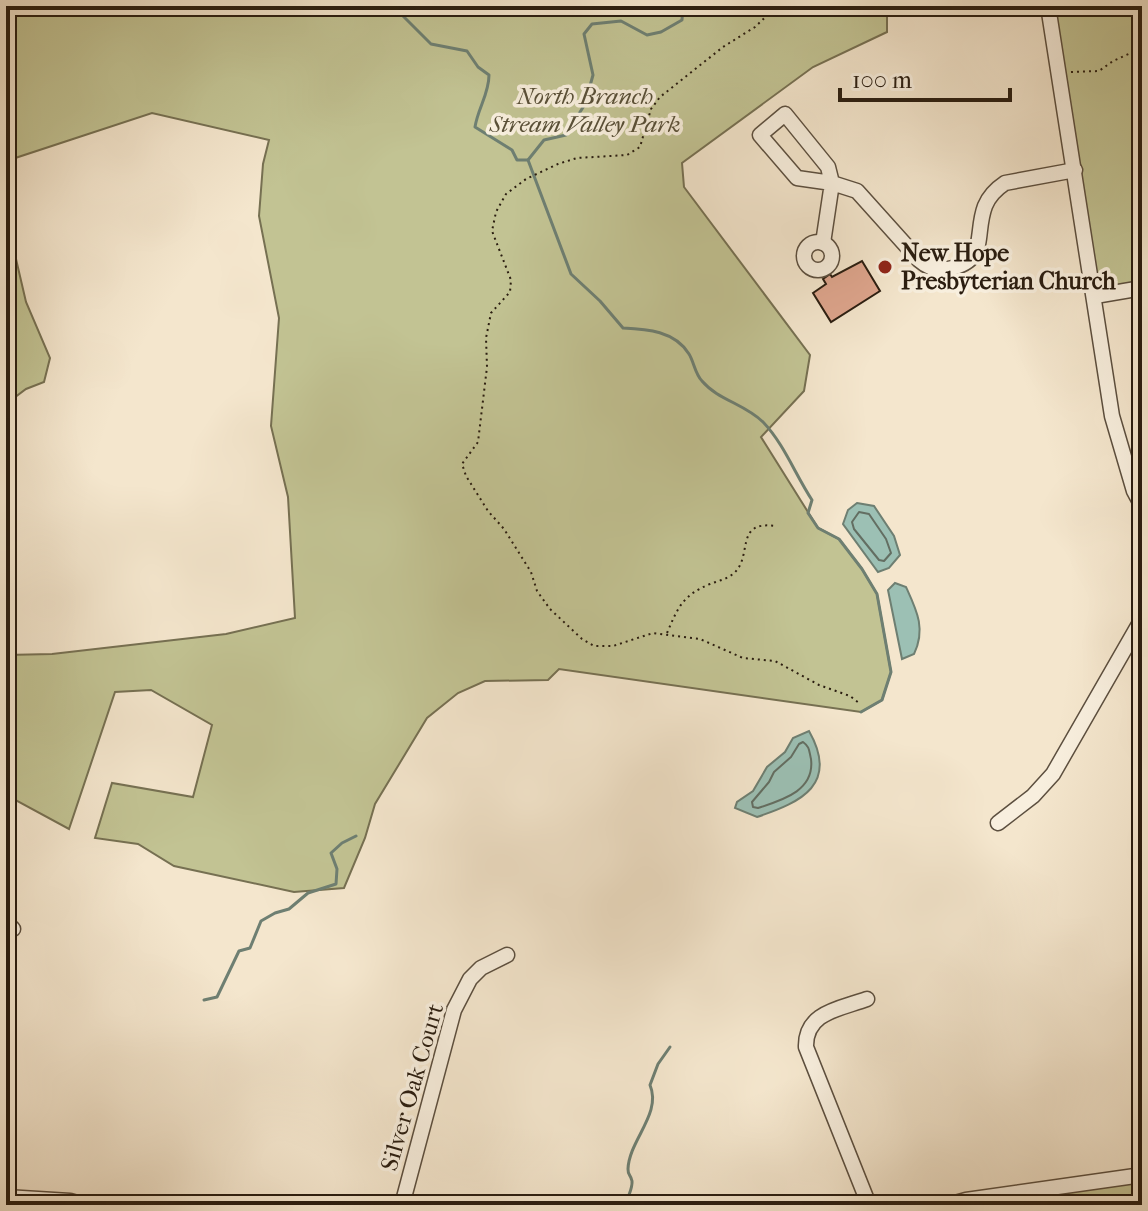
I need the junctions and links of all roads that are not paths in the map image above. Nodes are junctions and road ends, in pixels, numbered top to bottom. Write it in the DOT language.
graph roads {
  1 [pos="1048,6"];
  2 [pos="1075,170"];
  3 [pos="832,183"];
  4 [pos="823,243"];
  5 [pos="1142,288"];
  6 [pos="1095,296"];
  7 [pos="1142,504"];
  8 [pos="1142,619"];
  9 [pos="998,823"];
  10 [pos="507,955"];
  11 [pos="867,999"];
  12 [pos="1142,1175"];
  13 [pos="6,1197"];
  14 [pos="84,1205"];
  15 [pos="402,1205"];
  16 [pos="869,1205"];
  17 [pos="948,1205"];
  1 -- 2 [label="street"];
  2 -- 3 [label="street"];
  2 -- 6 [label="street"];
  3 -- 3 [label="street"];
  3 -- 4 [label="street"];
  5 -- 6 [label="street"];
  6 -- 7 [label="street"];
  8 -- 9 [label="street"];
  10 -- 15 [label="street, Silver Oak Court"];
  11 -- 16 [label="street"];
  12 -- 17 [label="street"];
  13 -- 14 [label="street"];
}
